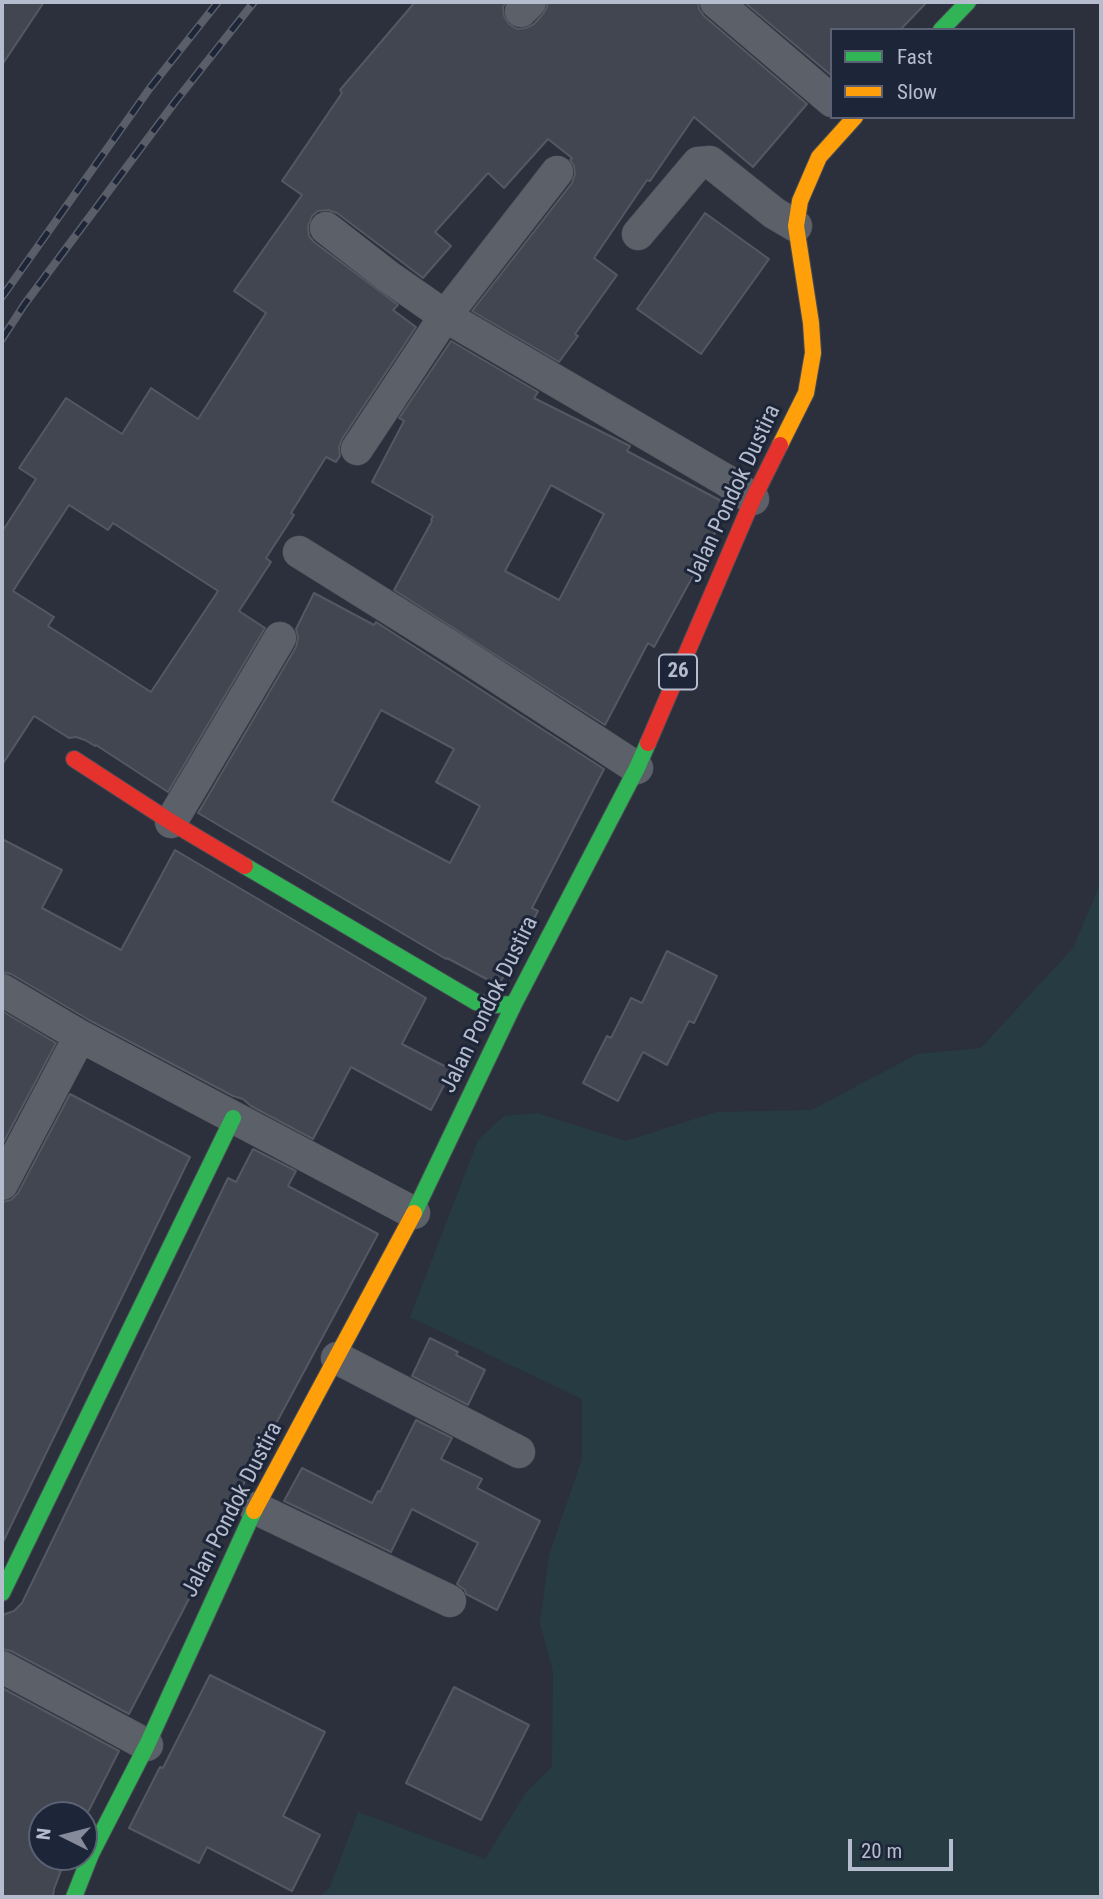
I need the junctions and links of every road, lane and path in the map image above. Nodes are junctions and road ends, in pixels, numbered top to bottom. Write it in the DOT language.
graph roads {
  1 [pos="716,2"];
  2 [pos="968,2"];
  3 [pos="943,28"];
  4 [pos="830,99"];
  5 [pos="844,119"];
  6 [pos="557,172"];
  7 [pos="796,226"];
  8 [pos="326,228"];
  9 [pos="638,234"];
  10 [pos="444,316"];
  11 [pos="357,449"];
  12 [pos="752,499"];
  13 [pos="299,552"];
  14 [pos="280,638"];
  15 [pos="74,759"];
  16 [pos="637,768"];
  17 [pos="171,822"];
  18 [pos="2,990"];
  19 [pos="514,1004"];
  20 [pos="80,1036"];
  21 [pos="233,1118"];
  22 [pos="2,1184"];
  23 [pos="414,1213"];
  24 [pos="337,1358"];
  25 [pos="519,1452"];
  26 [pos="255,1508"];
  27 [pos="2,1593"];
  28 [pos="450,1601"];
  29 [pos="2,1667"];
  30 [pos="146,1745"];
  31 [pos="74,1897"];
  1 -- 4 [label="street"];
  2 -- 3 [label="main road"];
  5 -- 7 [label="main road, Jalan Pondok Dustira / 26"];
  6 -- 10 [label="street"];
  7 -- 9 [label="street"];
  7 -- 12 [label="main road, Jalan Pondok Dustira / 26"];
  8 -- 10 [label="street"];
  10 -- 11 [label="street"];
  10 -- 12 [label="street"];
  12 -- 16 [label="main road, Jalan Pondok Dustira / 26"];
  13 -- 16 [label="street"];
  14 -- 17 [label="street"];
  15 -- 17 [label="main road"];
  16 -- 19 [label="main road, Jalan Pondok Dustira / 26"];
  17 -- 19 [label="main road"];
  18 -- 20 [label="street"];
  19 -- 23 [label="main road, Jalan Pondok Dustira / 26"];
  20 -- 21 [label="street"];
  20 -- 22 [label="street"];
  21 -- 23 [label="street"];
  21 -- 27 [label="main road"];
  23 -- 24 [label="main road, Jalan Pondok Dustira"];
  24 -- 25 [label="street"];
  24 -- 26 [label="main road, Jalan Pondok Dustira"];
  26 -- 28 [label="street"];
  26 -- 30 [label="main road, Jalan Pondok Dustira"];
  29 -- 30 [label="street"];
  30 -- 31 [label="main road, Jalan Pondok Dustira"];
}
